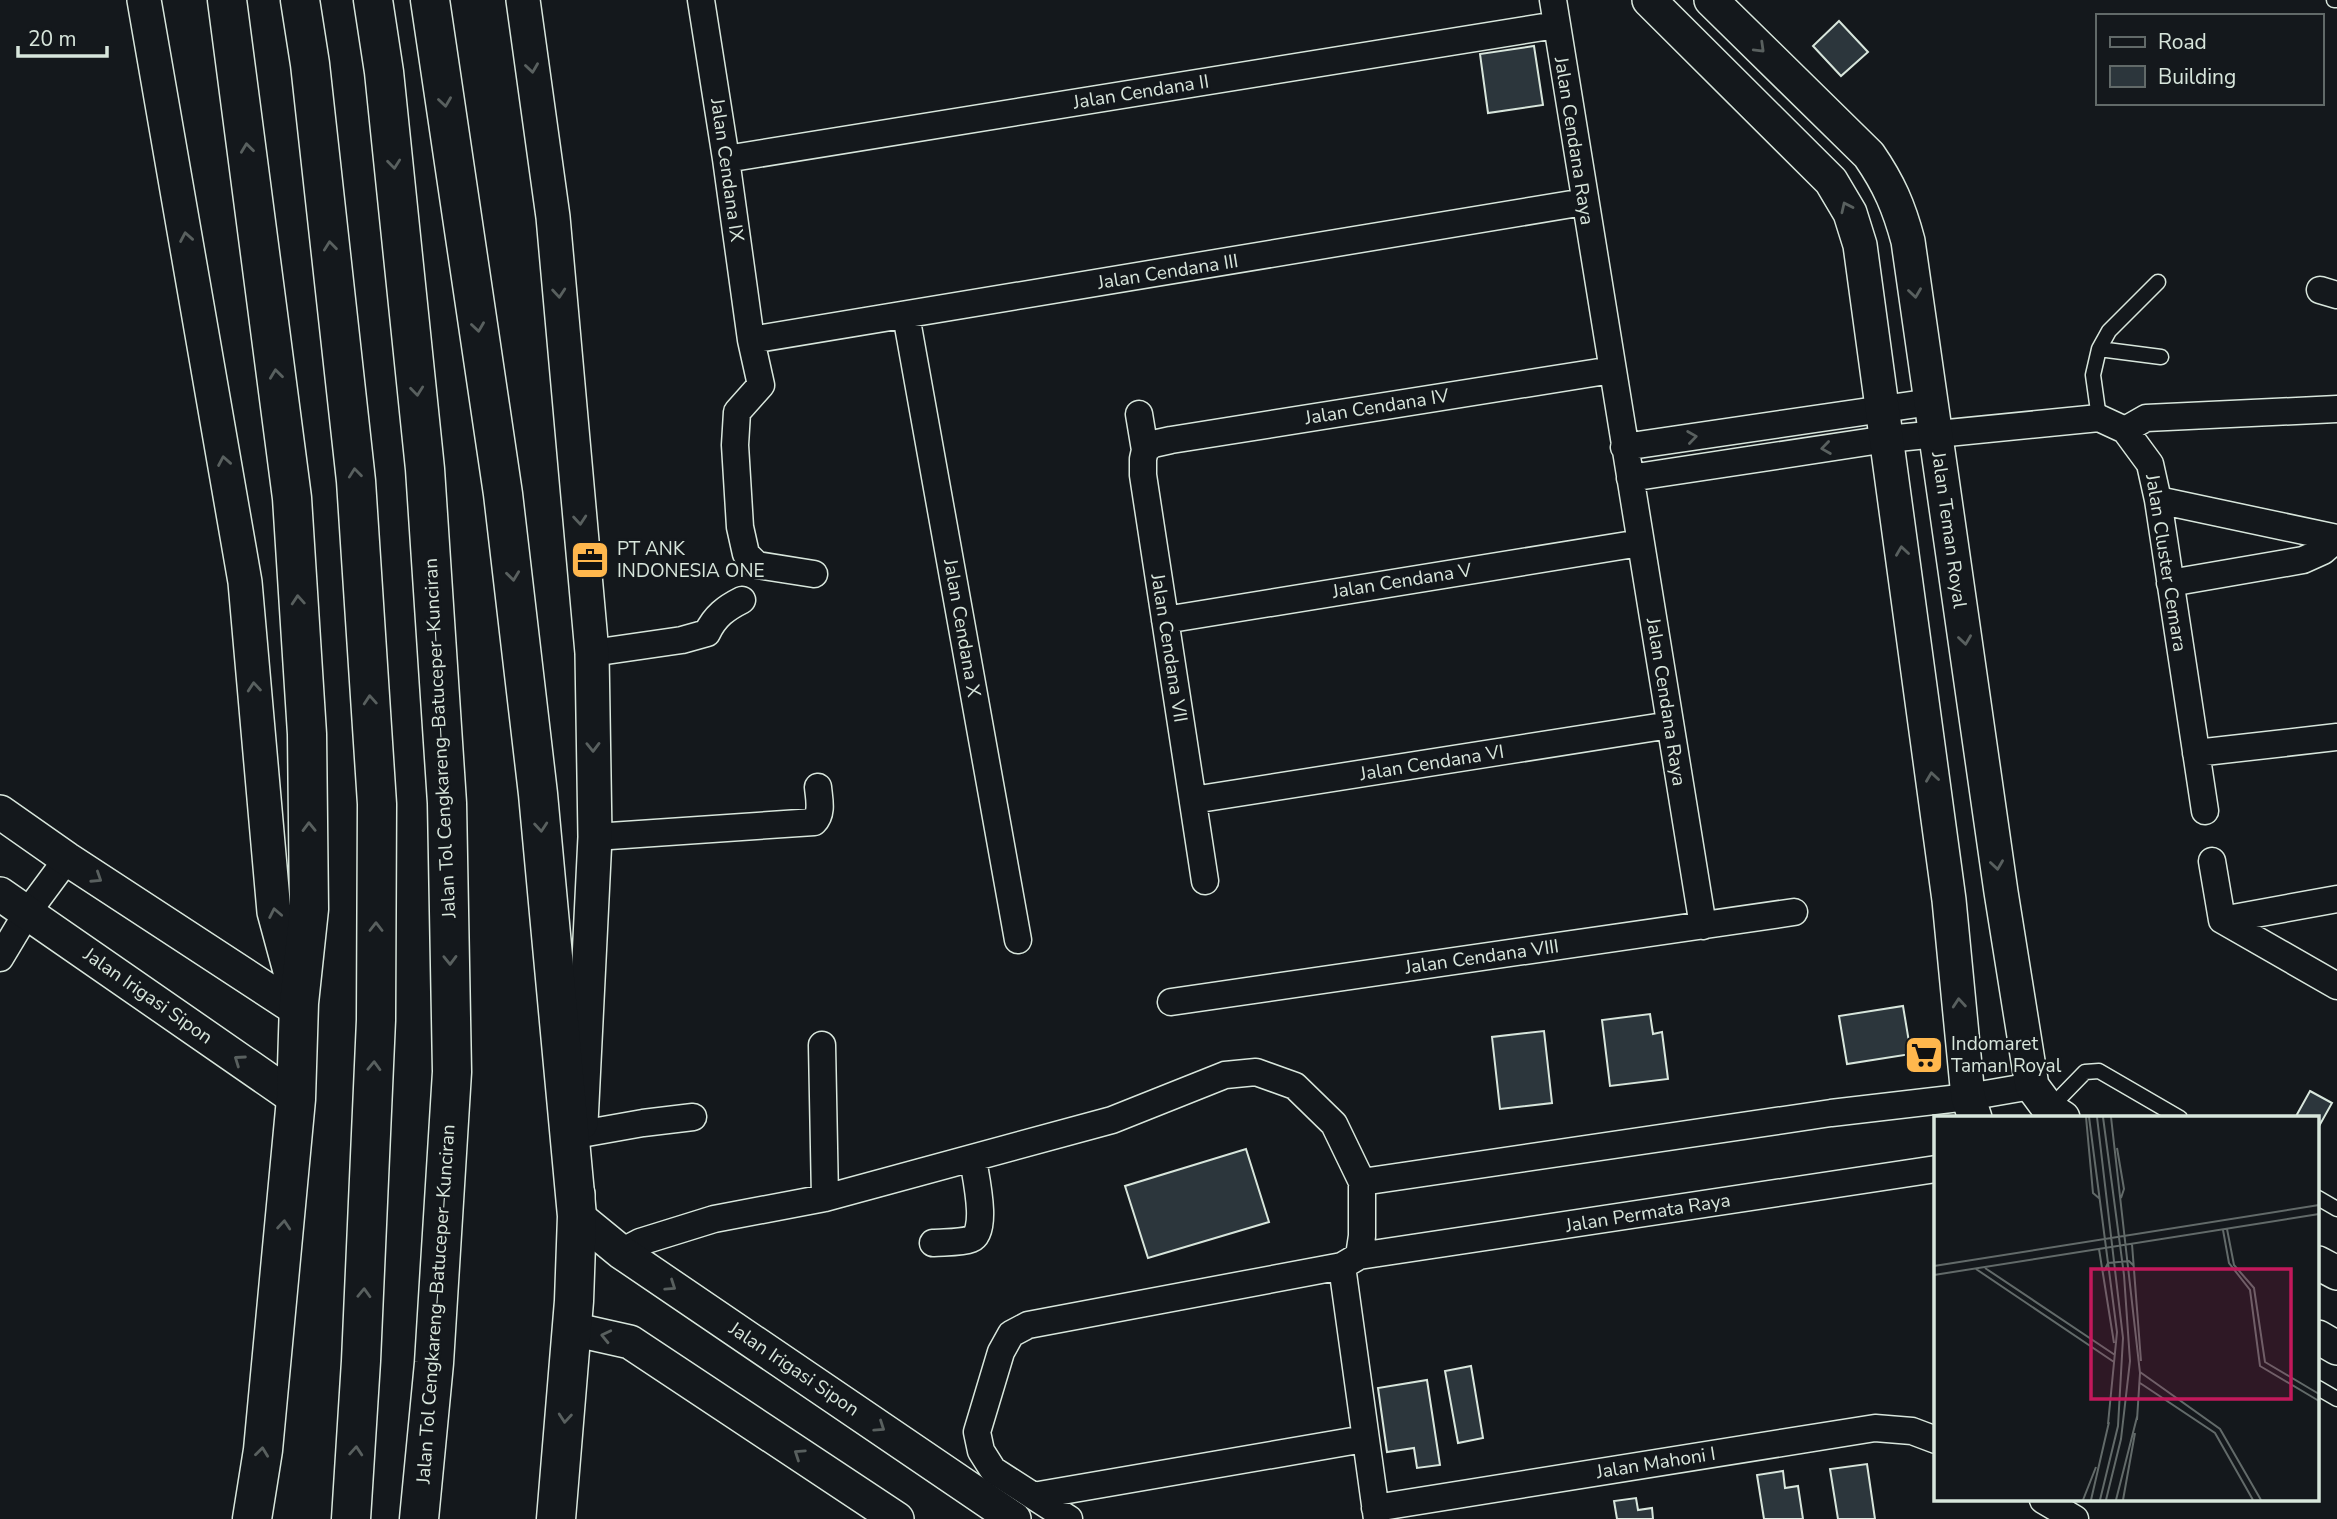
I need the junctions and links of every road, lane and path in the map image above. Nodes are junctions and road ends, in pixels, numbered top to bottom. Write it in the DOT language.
graph roads {
  1 [pos="144,0"];
  2 [pos="162,0"];
  3 [pos="227,0"];
  4 [pos="300,0"];
  5 [pos="373,0"];
  6 [pos="523,0"];
  7 [pos="701,0"];
  8 [pos="1649,0"];
  9 [pos="1711,0"];
  10 [pos="1554,13"];
  11 [pos="433,17"];
  12 [pos="154,48"];
  13 [pos="726,159"];
  14 [pos="1584,202"];
  15 [pos="1908,241"];
  16 [pos="1860,245"];
  17 [pos="2158,282"];
  18 [pos="906,316"];
  19 [pos="751,340"];
  20 [pos="2099,349"];
  21 [pos="2161,357"];
  22 [pos="1612,370"];
  23 [pos="2337,409"];
  24 [pos="1139,414"];
  25 [pos="1933,418"];
  26 [pos="2099,418"];
  27 [pos="1885,424"];
  28 [pos="2125,430"];
  29 [pos="1624,447"];
  30 [pos="1145,450"];
  31 [pos="1630,478"];
  32 [pos="2158,500"];
  33 [pos="2337,538"];
  34 [pos="1640,543"];
  35 [pos="814,574"];
  36 [pos="2170,583"];
  37 [pos="742,600"];
  38 [pos="1165,620"];
  39 [pos="592,653"];
  40 [pos="1670,726"];
  41 [pos="2337,737"];
  42 [pos="2196,753"];
  43 [pos="818,787"];
  44 [pos="1193,800"];
  45 [pos="2204,811"];
  46 [pos="0,812"];
  47 [pos="595,838"];
  48 [pos="66,861"];
  49 [pos="2212,861"];
  50 [pos="1205,881"];
  51 [pos="0,894"];
  52 [pos="2337,899"];
  53 [pos="29,910"];
  54 [pos="1794,912"];
  55 [pos="2222,920"];
  56 [pos="1703,926"];
  57 [pos="1018,940"];
  58 [pos="0,958"];
  59 [pos="2337,986"];
  60 [pos="1171,1002"];
  61 [pos="298,1010"];
  62 [pos="822,1045"];
  63 [pos="296,1094"];
  64 [pos="2048,1104"];
  65 [pos="1972,1108"];
  66 [pos="2177,1116"];
  67 [pos="694,1117"];
  68 [pos="581,1134"];
  69 [pos="973,1159"];
  70 [pos="1934,1170"];
  71 [pos="1362,1182"];
  72 [pos="825,1198"];
  73 [pos="2320,1199"];
  74 [pos="2337,1209"];
  75 [pos="577,1225"];
  76 [pos="933,1243"];
  77 [pos="621,1252"];
  78 [pos="1350,1261"];
  79 [pos="2320,1264"];
  80 [pos="2337,1273"];
  81 [pos="573,1315"];
  82 [pos="2320,1338"];
  83 [pos="2337,1348"];
  84 [pos="2320,1389"];
  85 [pos="2337,1399"];
  86 [pos="1364,1439"];
  87 [pos="1934,1439"];
  88 [pos="2046,1502"];
  89 [pos="1024,1507"];
  90 [pos="1376,1514"];
  91 [pos="252,1519"];
  92 [pos="351,1519"];
  93 [pos="419,1519"];
  94 [pos="556,1519"];
  95 [pos="897,1519"];
  96 [pos="1069,1519"];
  97 [pos="2075,1519"];
  1 -- 12 [label="street"];
  2 -- 12 [label="street"];
  61 -- 3 [label="main road, one-way"];
  92 -- 4 [label="main road, one-way"];
  5 -- 93 [label="main road, Jalan Tol Cengkareng–Batuceper–Kunciran, one-way"];
  6 -- 39 [label="street, one-way"];
  7 -- 13 [label="street, Jalan Cendana IX"];
  16 -- 8 [label="street, one-way"];
  9 -- 15 [label="street, Jalan Teman Royal, one-way"];
  10 -- 13 [label="street, Jalan Cendana II"];
  10 -- 14 [label="street, Jalan Cendana Raya"];
  11 -- 75 [label="main road, one-way"];
  61 -- 12 [label="street, one-way"];
  13 -- 19 [label="street, Jalan Cendana IX"];
  14 -- 18 [label="street, Jalan Cendana III"];
  14 -- 22 [label="street, Jalan Cendana Raya"];
  15 -- 16 [label="street"];
  15 -- 25 [label="street, Jalan Teman Royal, one-way"];
  16 -- 27 [label="street"];
  17 -- 20 [label="lane"];
  18 -- 19 [label="street, Jalan Cendana III"];
  18 -- 57 [label="street, Jalan Cendana X"];
  19 -- 35 [label="street, Jalan Cendana IX"];
  20 -- 21 [label="lane"];
  20 -- 26 [label="lane"];
  22 -- 29 [label="street, Jalan Cendana Raya"];
  22 -- 30 [label="street, Jalan Cendana IV"];
  23 -- 28 [label="street"];
  24 -- 30 [label="street, Jalan Cendana VII"];
  25 -- 26 [label="street"];
  25 -- 27 [label="street"];
  25 -- 64 [label="street, Jalan Teman Royal, one-way"];
  26 -- 28 [label="street, Jalan Cluster Cemara"];
  29 -- 27 [label="street, one-way"];
  27 -- 31 [label="street, one-way"];
  65 -- 27 [label="street, one-way"];
  28 -- 32 [label="street, Jalan Cluster Cemara"];
  29 -- 31 [label="street, Jalan Cendana Raya"];
  30 -- 38 [label="street, Jalan Cendana VII"];
  31 -- 34 [label="street, Jalan Cendana Raya"];
  32 -- 33 [label="street"];
  32 -- 36 [label="street, Jalan Cluster Cemara"];
  33 -- 36 [label="street"];
  34 -- 38 [label="street, Jalan Cendana V"];
  34 -- 40 [label="street, Jalan Cendana Raya"];
  36 -- 42 [label="street, Jalan Cluster Cemara"];
  37 -- 39 [label="street"];
  38 -- 44 [label="street, Jalan Cendana VII"];
  39 -- 47 [label="street, one-way"];
  40 -- 44 [label="street, Jalan Cendana VI"];
  40 -- 56 [label="street, Jalan Cendana Raya"];
  41 -- 42 [label="street"];
  42 -- 45 [label="street, Jalan Cluster Cemara"];
  43 -- 47 [label="street"];
  44 -- 50 [label="street, Jalan Cendana VII"];
  46 -- 48 [label="street"];
  47 -- 68 [label="street"];
  48 -- 53 [label="street"];
  48 -- 61 [label="street, one-way"];
  49 -- 55 [label="street"];
  51 -- 53 [label="street, Jalan Irigasi Sipon"];
  52 -- 55 [label="street"];
  53 -- 58 [label="street"];
  63 -- 53 [label="street, Jalan Irigasi Sipon, one-way"];
  54 -- 56 [label="street, Jalan Cendana VIII"];
  55 -- 59 [label="street"];
  56 -- 60 [label="street, Jalan Cendana VIII"];
  61 -- 63 [label="main road"];
  62 -- 72 [label="street"];
  91 -- 63 [label="main road, one-way"];
  64 -- 65 [label="street"];
  64 -- 66 [label="lane"];
  65 -- 71 [label="street"];
  67 -- 68 [label="street"];
  68 -- 75 [label="street"];
  69 -- 71 [label="street"];
  69 -- 72 [label="street"];
  69 -- 76 [label="street"];
  70 -- 78 [label="street, Jalan Permata Raya"];
  71 -- 78 [label="street"];
  72 -- 77 [label="street"];
  73 -- 74 [label="lane"];
  75 -- 77 [label="street, Jalan Irigasi Sipon"];
  75 -- 81 [label="main road"];
  77 -- 89 [label="street, Jalan Irigasi Sipon, one-way"];
  78 -- 86 [label="street"];
  78 -- 89 [label="street, Jalan Permata Raya"];
  79 -- 80 [label="street"];
  81 -- 94 [label="main road, one-way"];
  95 -- 81 [label="street, one-way"];
  82 -- 83 [label="street"];
  84 -- 85 [label="lane"];
  86 -- 89 [label="street"];
  86 -- 90 [label="street"];
  87 -- 90 [label="street, Jalan Mahoni I"];
  88 -- 97 [label="street"];
  89 -- 96 [label="street, Jalan Permata Raya"];
}
